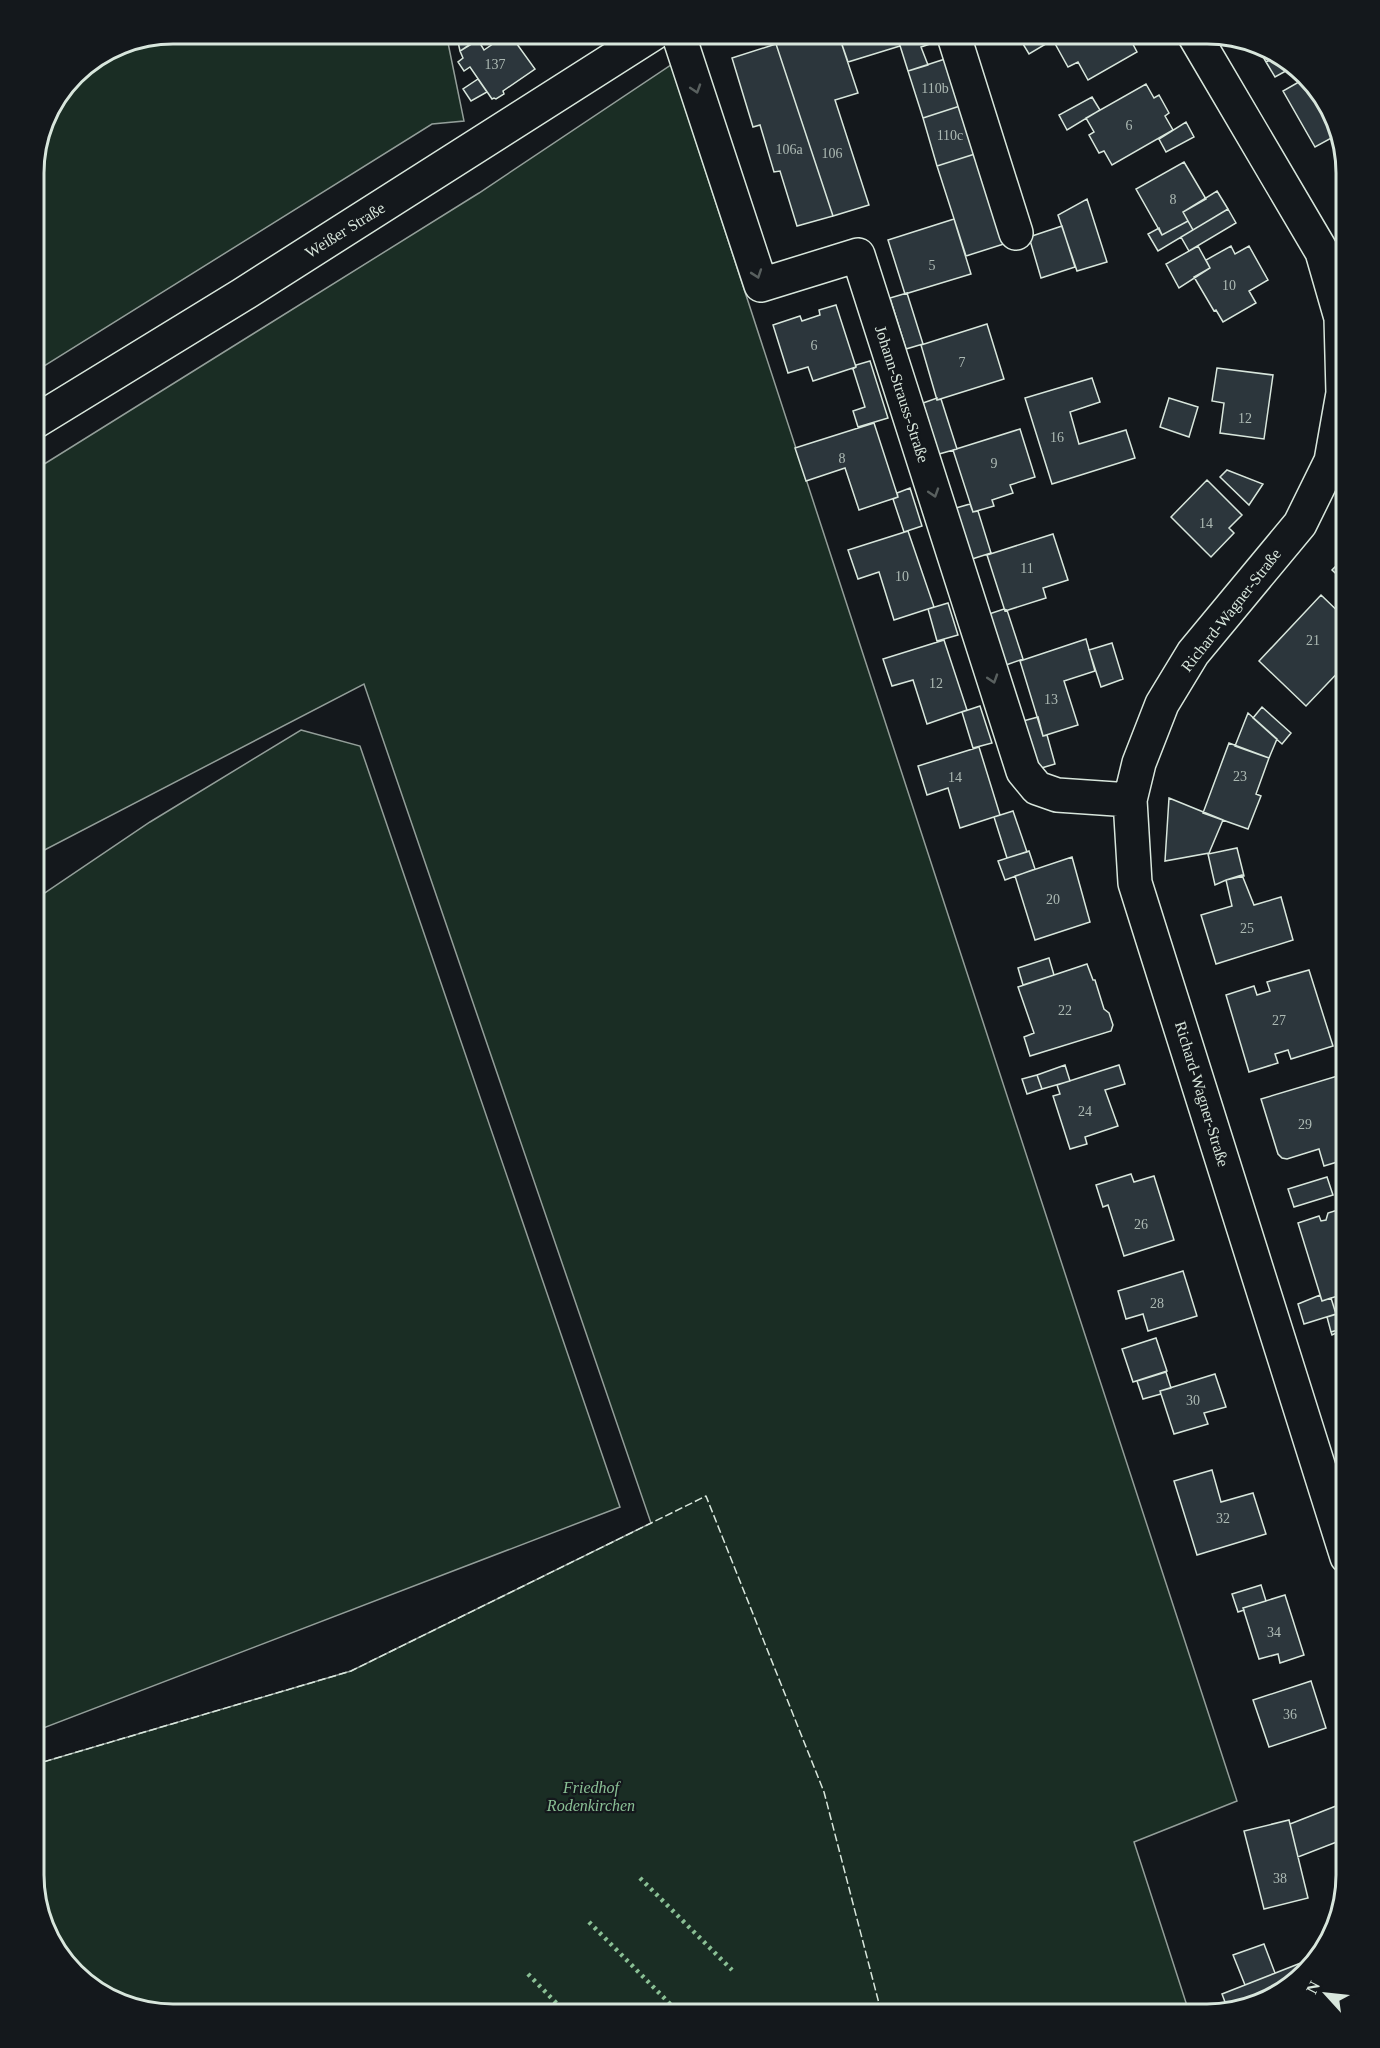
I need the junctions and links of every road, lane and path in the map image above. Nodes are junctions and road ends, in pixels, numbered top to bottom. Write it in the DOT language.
graph roads {
  1 [pos="637,44"];
  2 [pos="682,44"];
  3 [pos="956,44"];
  4 [pos="1199,44"];
  5 [pos="1016,233"];
  6 [pos="1336,301"];
  7 [pos="44,416"];
  8 [pos="1336,433"];
  9 [pos="1130,800"];
  10 [pos="1336,1522"];
  1 -- 7 [label="street, Weißer Straße"];
  2 -- 9 [label="street, Johann-Strauss-Straße, one-way"];
  3 -- 5 [label="street"];
  4 -- 6 [label="street, Richard-Wagner-Straße"];
  8 -- 9 [label="street, Richard-Wagner-Straße"];
  9 -- 10 [label="street, Richard-Wagner-Straße"];
}
